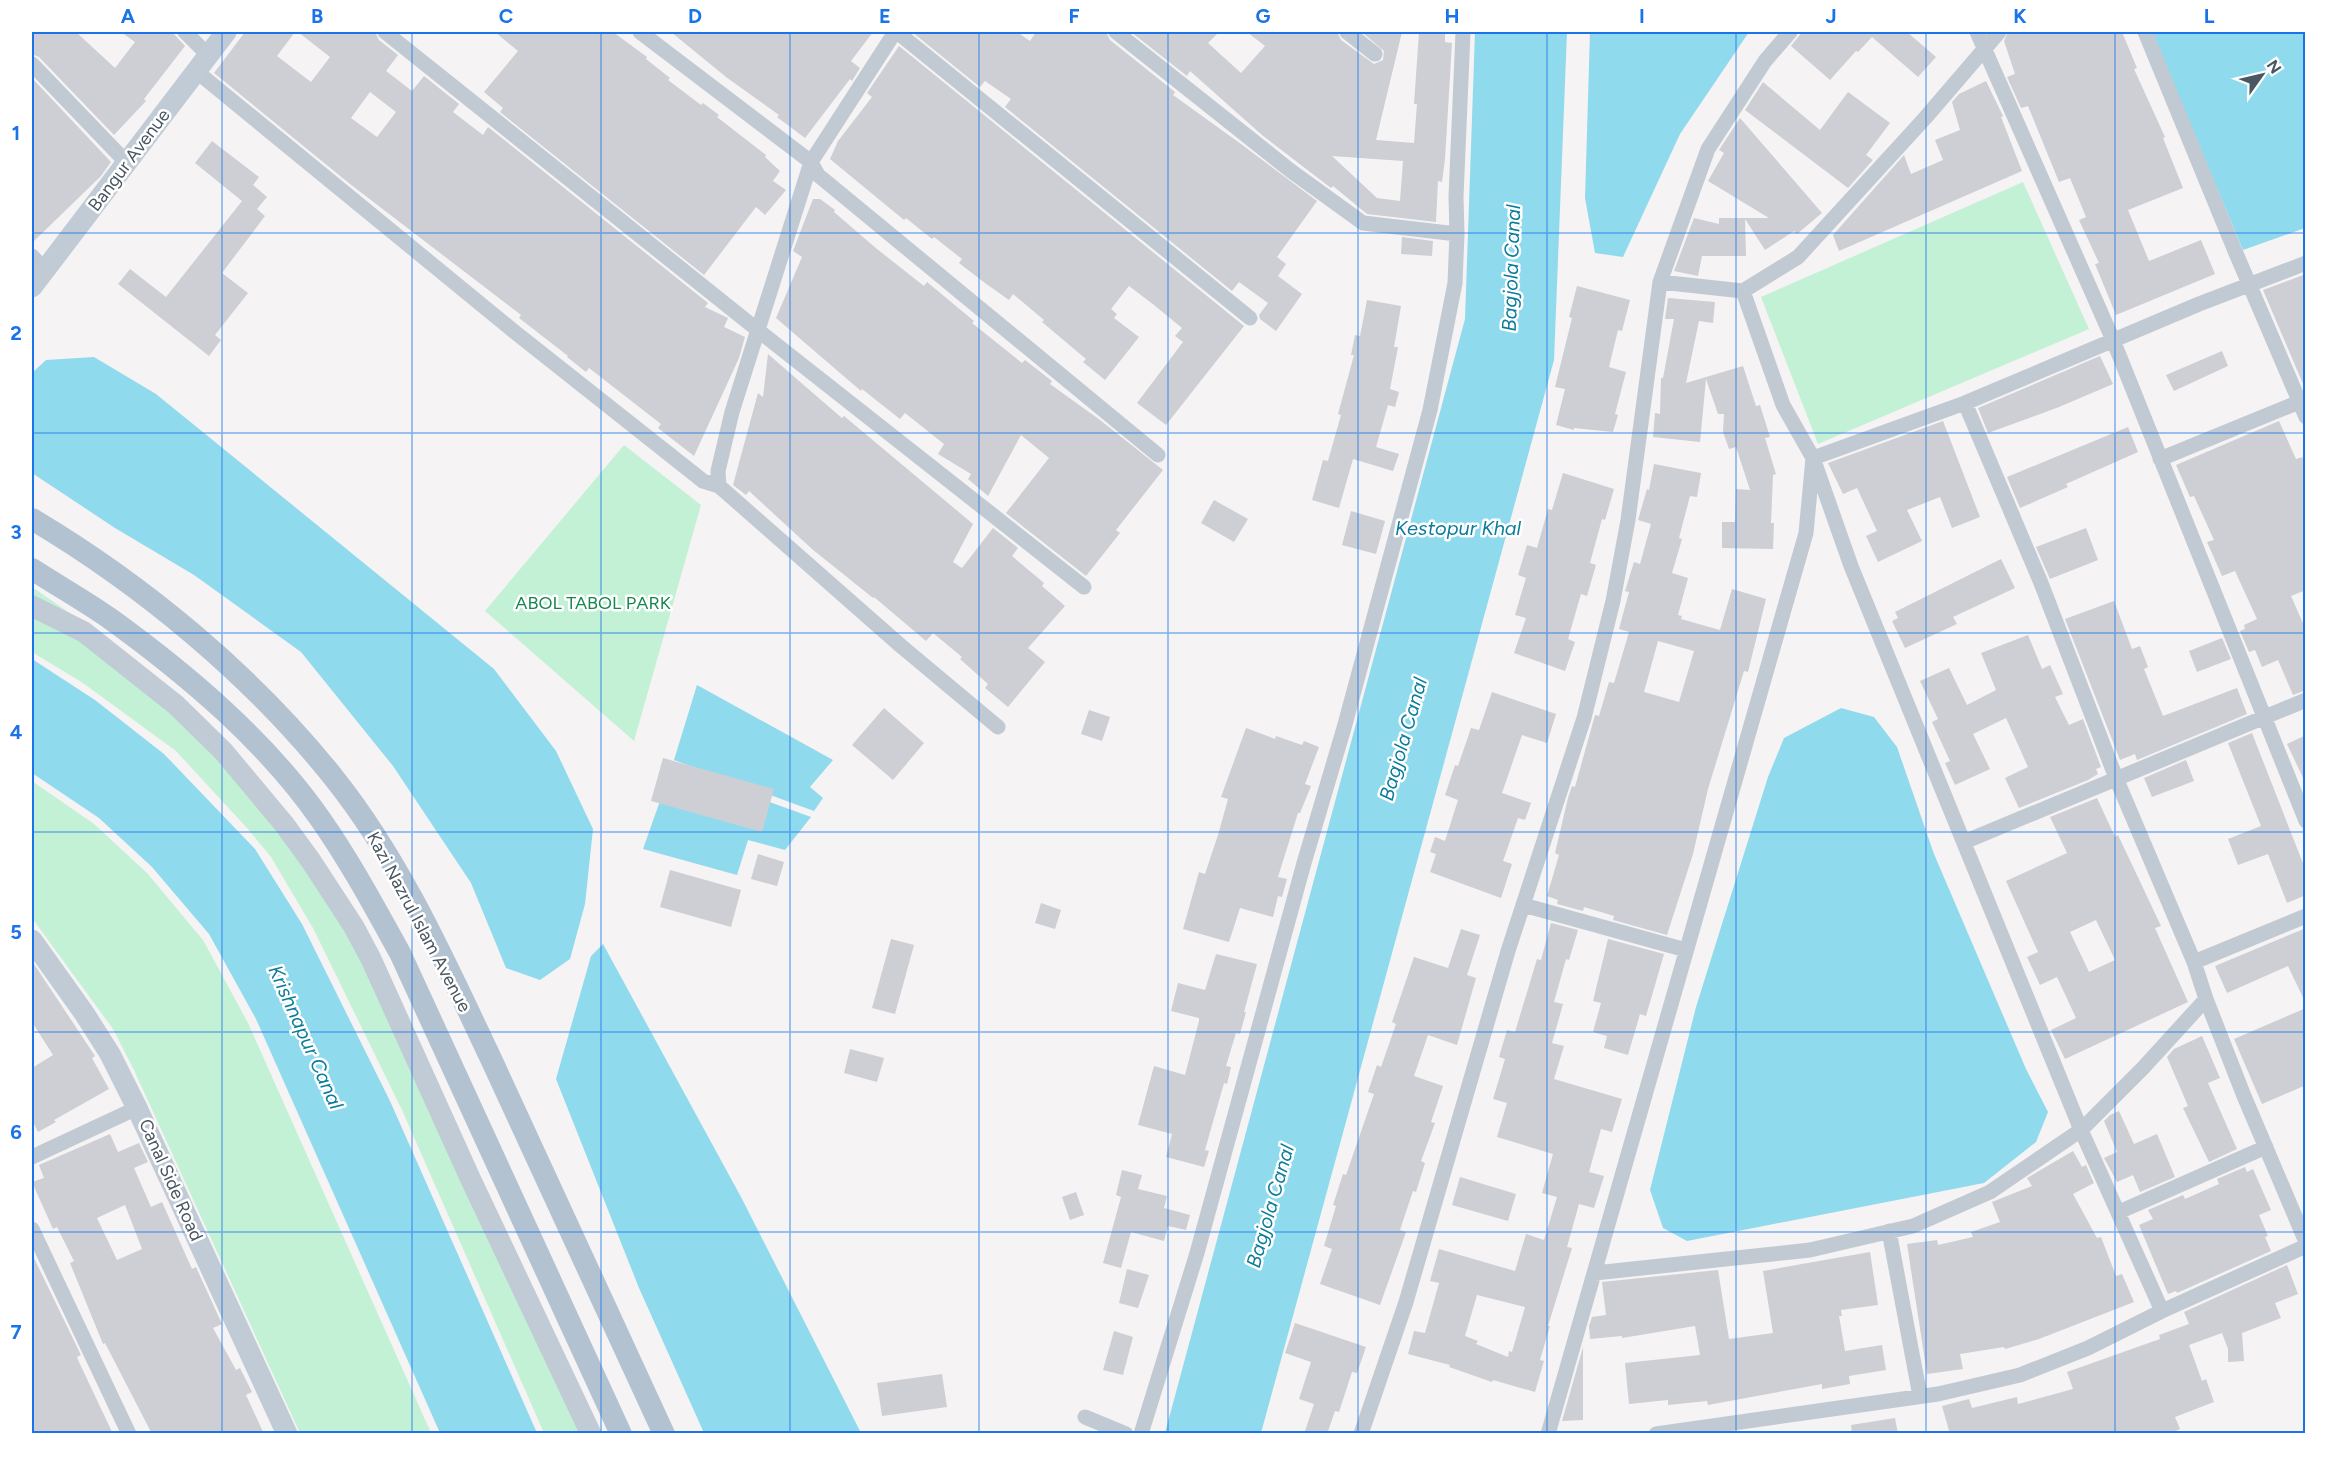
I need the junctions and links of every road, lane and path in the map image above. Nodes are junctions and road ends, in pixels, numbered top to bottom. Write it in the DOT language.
graph roads {
  1 [pos="185,32"];
  2 [pos="226,32"];
  3 [pos="385,32"];
  4 [pos="640,32"];
  5 [pos="896,32"];
  6 [pos="1116,32"];
  7 [pos="1347,32"];
  8 [pos="1463,32"];
  9 [pos="1790,32"];
  10 [pos="1977,32"];
  11 [pos="1999,32"];
  12 [pos="2145,32"];
  13 [pos="1985,49"];
  14 [pos="1375,54"];
  15 [pos="202,63"];
  16 [pos="32,64"];
  17 [pos="811,162"];
  18 [pos="127,163"];
  19 [pos="1457,234"];
  20 [pos="38,263"];
  21 [pos="2306,263"];
  22 [pos="1660,282"];
  23 [pos="2250,285"];
  24 [pos="32,287"];
  25 [pos="1743,291"];
  26 [pos="1250,318"];
  27 [pos="759,331"];
  28 [pos="2113,340"];
  29 [pos="1965,403"];
  30 [pos="2302,410"];
  31 [pos="1158,455"];
  32 [pos="1813,458"];
  33 [pos="2160,459"];
  34 [pos="719,486"];
  35 [pos="32,519"];
  36 [pos="32,570"];
  37 [pos="1084,587"];
  38 [pos="32,606"];
  39 [pos="2306,700"];
  40 [pos="2263,718"];
  41 [pos="998,727"];
  42 [pos="2116,778"];
  43 [pos="2306,821"];
  44 [pos="1964,842"];
  45 [pos="1523,905"];
  46 [pos="2306,916"];
  47 [pos="32,940"];
  48 [pos="1686,950"];
  49 [pos="2194,962"];
  50 [pos="2206,999"];
  51 [pos="137,1108"];
  52 [pos="2081,1130"];
  53 [pos="2266,1147"];
  54 [pos="32,1156"];
  55 [pos="2119,1212"];
  56 [pos="32,1229"];
  57 [pos="1889,1231"];
  58 [pos="2306,1244"];
  59 [pos="1595,1273"];
  60 [pos="2162,1311"];
  61 [pos="1920,1396"];
  62 [pos="1085,1417"];
  63 [pos="129,1434"];
  64 [pos="287,1434"];
  65 [pos="591,1434"];
  66 [pos="621,1434"];
  67 [pos="664,1434"];
  68 [pos="1126,1434"];
  69 [pos="1141,1434"];
  70 [pos="1361,1434"];
  71 [pos="1548,1434"];
  72 [pos="1656,1434"];
  1 -- 15 [label="street"];
  2 -- 15 [label="street, Bangur Avenue"];
  3 -- 27 [label="street"];
  4 -- 17 [label="street"];
  5 -- 17 [label="street"];
  5 -- 26 [label="street"];
  6 -- 19 [label="street"];
  7 -- 14 [label="street"];
  8 -- 19 [label="street"];
  9 -- 22 [label="street"];
  10 -- 13 [label="street"];
  11 -- 13 [label="street"];
  12 -- 23 [label="street"];
  13 -- 25 [label="street"];
  13 -- 28 [label="street"];
  15 -- 18 [label="street, Bangur Avenue"];
  15 -- 34 [label="street"];
  16 -- 18 [label="street"];
  17 -- 27 [label="street"];
  17 -- 31 [label="street"];
  18 -- 20 [label="street, Bangur Avenue"];
  19 -- 69 [label="street"];
  20 -- 24 [label="street, Bangur Avenue"];
  21 -- 23 [label="street"];
  22 -- 25 [label="street"];
  22 -- 45 [label="street"];
  23 -- 28 [label="street"];
  23 -- 30 [label="street"];
  25 -- 32 [label="street"];
  27 -- 34 [label="street"];
  27 -- 37 [label="street"];
  28 -- 29 [label="street"];
  28 -- 33 [label="street"];
  29 -- 32 [label="street"];
  29 -- 42 [label="street"];
  30 -- 33 [label="street"];
  32 -- 44 [label="street"];
  32 -- 48 [label="street"];
  33 -- 40 [label="street"];
  34 -- 41 [label="street"];
  35 -- 67 [label="main road, Kazi Nazrul Islam Avenue"];
  36 -- 66 [label="main road, Kazi Nazrul Islam Avenue"];
  38 -- 65 [label="street"];
  39 -- 40 [label="street"];
  40 -- 42 [label="street"];
  40 -- 43 [label="street"];
  42 -- 44 [label="street"];
  42 -- 49 [label="street"];
  44 -- 52 [label="street"];
  45 -- 48 [label="street"];
  45 -- 70 [label="street"];
  46 -- 49 [label="street"];
  47 -- 51 [label="street, Canal Side Road"];
  48 -- 59 [label="street"];
  49 -- 50 [label="street"];
  50 -- 52 [label="street"];
  50 -- 53 [label="street"];
  51 -- 54 [label="street"];
  51 -- 64 [label="street, Canal Side Road"];
  52 -- 55 [label="street"];
  52 -- 57 [label="street"];
  53 -- 55 [label="street"];
  53 -- 58 [label="street"];
  55 -- 60 [label="street"];
  56 -- 63 [label="street"];
  57 -- 59 [label="street"];
  57 -- 61 [label="street"];
  58 -- 60 [label="street"];
  59 -- 71 [label="street"];
  60 -- 61 [label="street"];
  61 -- 72 [label="street"];
  62 -- 68 [label="street"];
}
